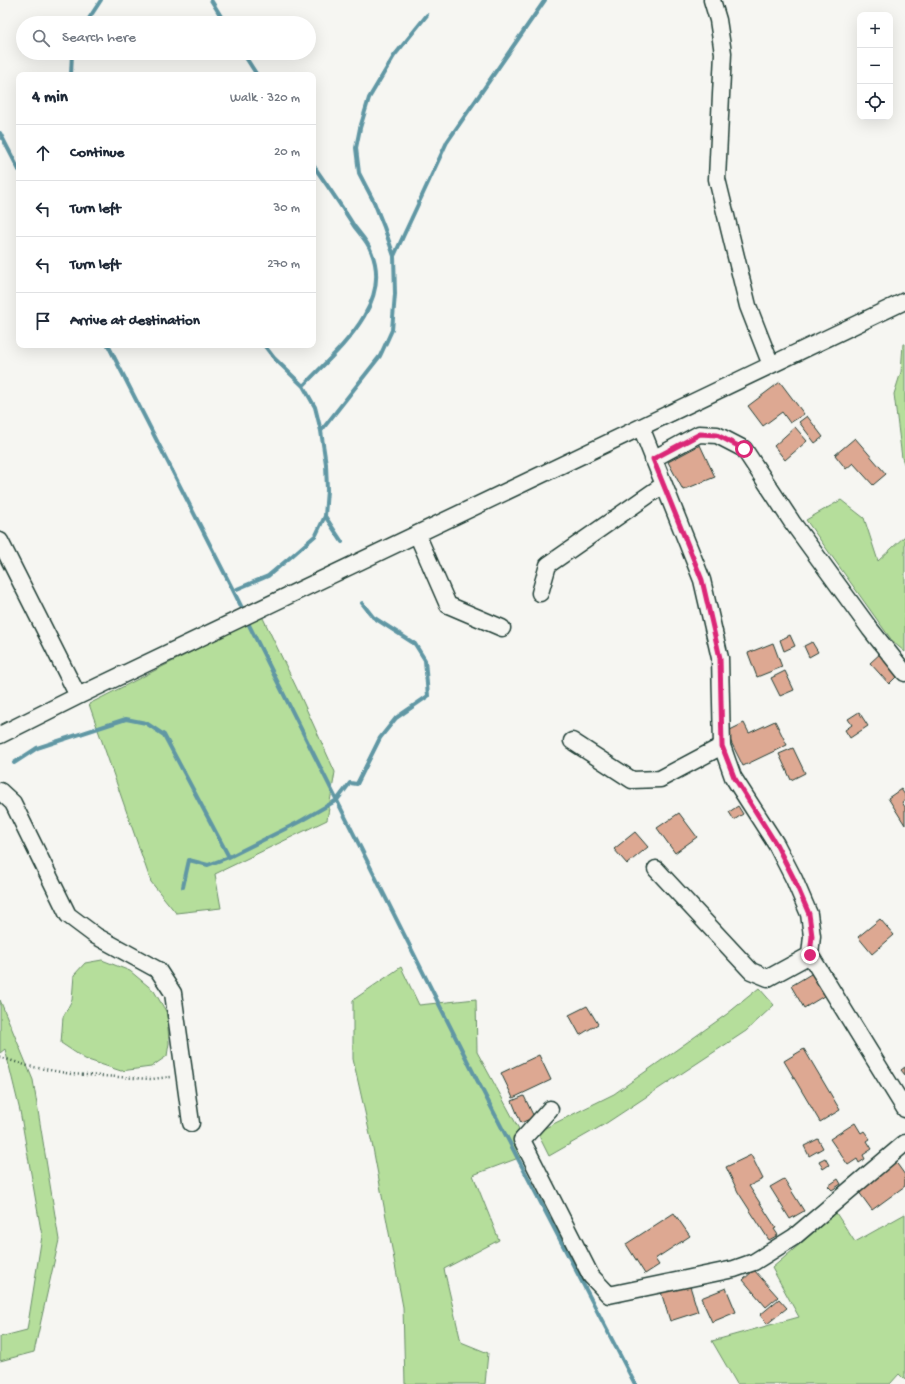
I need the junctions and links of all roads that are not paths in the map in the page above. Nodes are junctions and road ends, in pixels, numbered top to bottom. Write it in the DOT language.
graph roads {
  1 [pos="712,0"];
  2 [pos="905,301"];
  3 [pos="771,365"];
  4 [pos="641,427"];
  5 [pos="653,459"];
  6 [pos="663,485"];
  7 [pos="418,534"];
  8 [pos="0,541"];
  9 [pos="540,593"];
  10 [pos="502,628"];
  11 [pos="905,673"];
  12 [pos="78,696"];
  13 [pos="0,735"];
  14 [pos="572,741"];
  15 [pos="722,746"];
  16 [pos="0,791"];
  17 [pos="656,869"];
  18 [pos="810,955"];
  19 [pos="905,1108"];
  20 [pos="550,1110"];
  21 [pos="191,1123"];
  22 [pos="905,1144"];
  1 -- 3 [label="street"];
  2 -- 3 [label="street"];
  3 -- 4 [label="street"];
  4 -- 5 [label="street"];
  4 -- 7 [label="street"];
  5 -- 6 [label="street"];
  5 -- 11 [label="street"];
  6 -- 9 [label="street"];
  6 -- 15 [label="street"];
  7 -- 10 [label="street"];
  7 -- 12 [label="street"];
  8 -- 12 [label="street"];
  12 -- 13 [label="street"];
  14 -- 15 [label="street"];
  15 -- 18 [label="street"];
  16 -- 21 [label="street"];
  17 -- 18 [label="street"];
  18 -- 19 [label="street"];
  20 -- 22 [label="street"];
}
